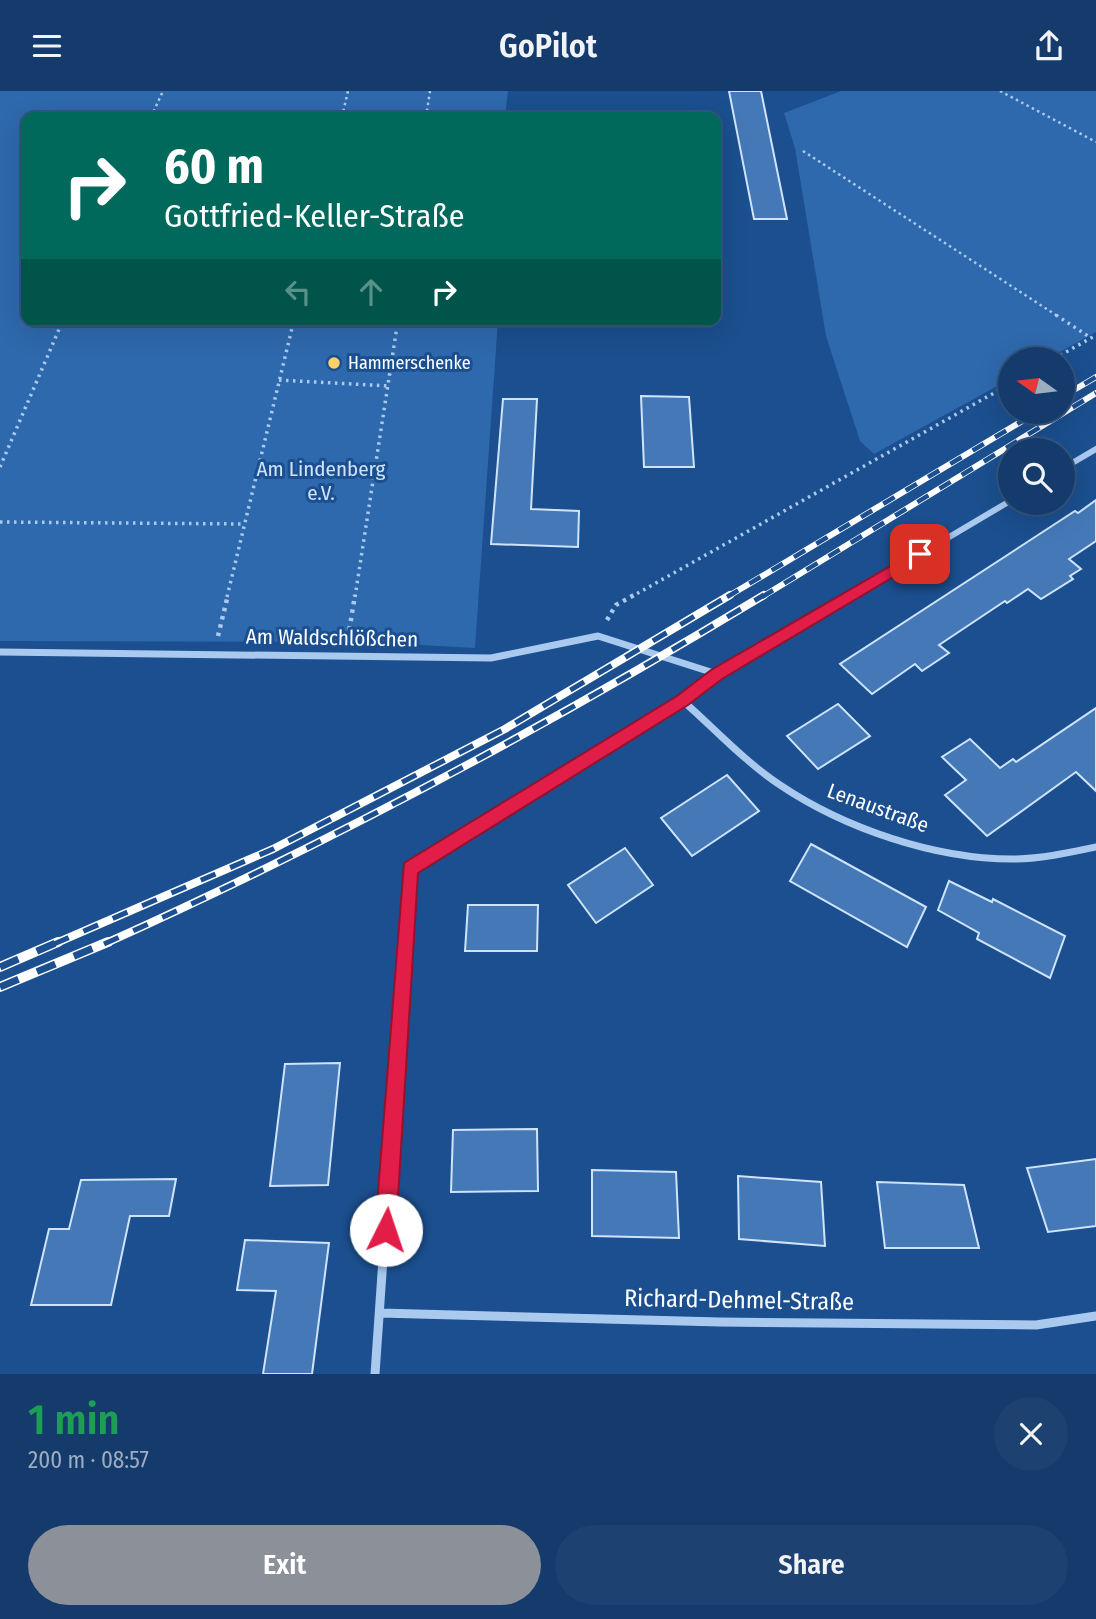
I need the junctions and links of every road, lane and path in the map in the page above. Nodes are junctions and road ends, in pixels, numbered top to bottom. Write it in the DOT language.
graph roads {
  1 [pos="163,91"];
  2 [pos="348,91"];
  3 [pos="430,91"];
  4 [pos="1000,91"];
  5 [pos="153,112"];
  6 [pos="343,112"];
  7 [pos="427,112"];
  8 [pos="1096,142"];
  9 [pos="803,151"];
  10 [pos="61,326"];
  11 [pos="292,326"];
  12 [pos="397,326"];
  13 [pos="1096,335"];
  14 [pos="1091,338"];
  15 [pos="1075,347"];
  16 [pos="279,380"];
  17 [pos="389,386"];
  18 [pos="998,391"];
  19 [pos="1096,449"];
  20 [pos="1075,462"];
  21 [pos="0,467"];
  22 [pos="998,508"];
  23 [pos="0,522"];
  24 [pos="245,524"];
  25 [pos="598,636"];
  26 [pos="0,652"];
  27 [pos="214,654"];
  28 [pos="345,656"];
  29 [pos="717,674"];
  30 [pos="683,701"];
  31 [pos="1096,847"];
  32 [pos="380,1313"];
  33 [pos="1096,1316"];
  34 [pos="375,1374"];
  1 -- 5 [label="path"];
  2 -- 6 [label="path"];
  3 -- 7 [label="path"];
  4 -- 8 [label="path"];
  9 -- 14 [label="path"];
  10 -- 21 [label="path"];
  11 -- 16 [label="path"];
  12 -- 17 [label="path"];
  13 -- 14 [label="path"];
  14 -- 15 [label="path"];
  16 -- 17 [label="path"];
  16 -- 24 [label="path"];
  17 -- 28 [label="path"];
  18 -- 25 [label="path"];
  19 -- 20 [label="street"];
  22 -- 29 [label="street"];
  23 -- 24 [label="path"];
  24 -- 27 [label="path"];
  25 -- 28 [label="street, Am Waldschlößchen"];
  25 -- 29 [label="street, Am Waldschlößchen"];
  26 -- 27 [label="street, Am Waldschlößchen"];
  27 -- 28 [label="street, Am Waldschlößchen"];
  29 -- 30 [label="street"];
  30 -- 31 [label="street, Lenaustraße"];
  30 -- 32 [label="street"];
  32 -- 33 [label="street, Richard-Dehmel-Straße"];
  32 -- 34 [label="street"];
}
